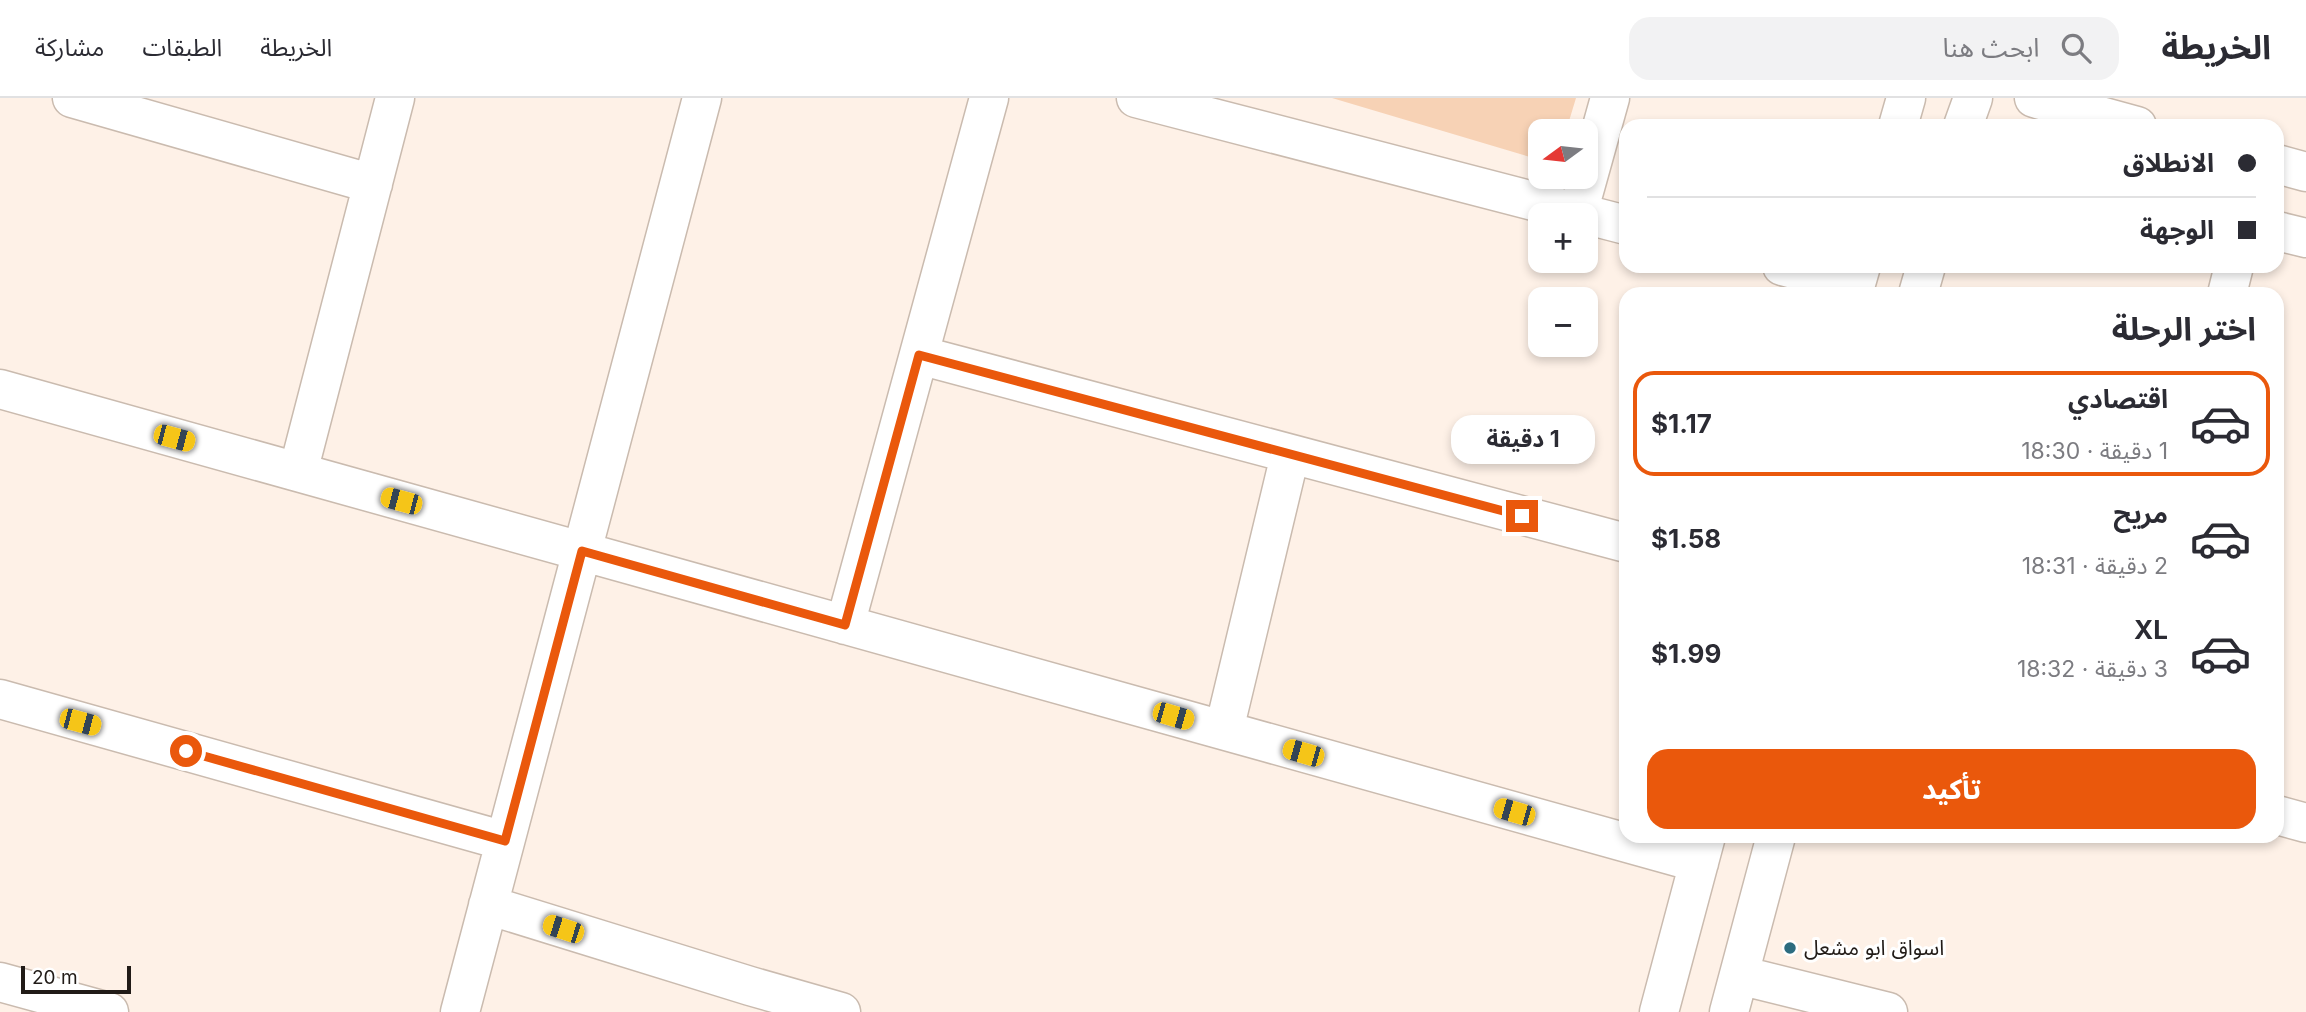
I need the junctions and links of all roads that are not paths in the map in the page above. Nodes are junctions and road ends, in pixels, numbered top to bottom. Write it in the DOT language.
graph roads {
  1 [pos="72,98"];
  2 [pos="395,98"];
  3 [pos="702,98"];
  4 [pos="989,98"];
  5 [pos="1136,98"];
  6 [pos="1610,98"];
  7 [pos="1906,98"];
  8 [pos="1973,98"];
  9 [pos="2034,98"];
  10 [pos="2112,114"];
  11 [pos="1901,119"];
  12 [pos="1966,119"];
  13 [pos="2284,166"];
  14 [pos="2306,173"];
  15 [pos="373,184"];
  16 [pos="1540,203"];
  17 [pos="1581,203"];
  18 [pos="1598,218"];
  19 [pos="1619,223"];
  20 [pos="2284,232"];
  21 [pos="2306,238"];
  22 [pos="1818,273"];
  23 [pos="1848,279"];
  24 [pos="919,355"];
  25 [pos="0,389"];
  26 [pos="1290,455"];
  27 [pos="298,472"];
  28 [pos="1619,541"];
  29 [pos="582,551"];
  30 [pos="845,625"];
  31 [pos="0,699"];
  32 [pos="1223,730"];
  33 [pos="2284,817"];
  34 [pos="2306,823"];
  35 [pos="1619,829"];
  36 [pos="505,841"];
  37 [pos="1674,843"];
  38 [pos="1774,843"];
  39 [pos="1702,850"];
  40 [pos="488,905"];
  41 [pos="1739,975"];
  42 [pos="0,982"];
  43 [pos="746,999"];
  44 [pos="109,1012"];
  45 [pos="460,1012"];
  46 [pos="841,1012"];
  47 [pos="1659,1012"];
  48 [pos="1729,1012"];
  49 [pos="1888,1012"];
  1 -- 15 [label="street"];
  2 -- 15 [label="street"];
  3 -- 29 [label="street"];
  4 -- 24 [label="street"];
  5 -- 16 [label="street"];
  6 -- 17 [label="street"];
  7 -- 11 [label="street"];
  8 -- 12 [label="street"];
  9 -- 10 [label="street"];
  13 -- 14 [label="street"];
  15 -- 27 [label="street"];
  18 -- 19 [label="street"];
  20 -- 21 [label="street"];
  22 -- 23 [label="street"];
  24 -- 26 [label="street"];
  24 -- 30 [label="street"];
  25 -- 27 [label="street"];
  26 -- 28 [label="street"];
  26 -- 32 [label="street"];
  27 -- 29 [label="street"];
  29 -- 30 [label="street"];
  29 -- 36 [label="street"];
  30 -- 32 [label="street"];
  31 -- 36 [label="street"];
  32 -- 35 [label="street"];
  33 -- 34 [label="street"];
  36 -- 40 [label="street"];
  37 -- 39 [label="street"];
  38 -- 41 [label="street"];
  39 -- 47 [label="street"];
  40 -- 43 [label="street"];
  40 -- 45 [label="street"];
  41 -- 48 [label="street"];
  41 -- 49 [label="street"];
  42 -- 44 [label="street"];
  43 -- 46 [label="street"];
}
